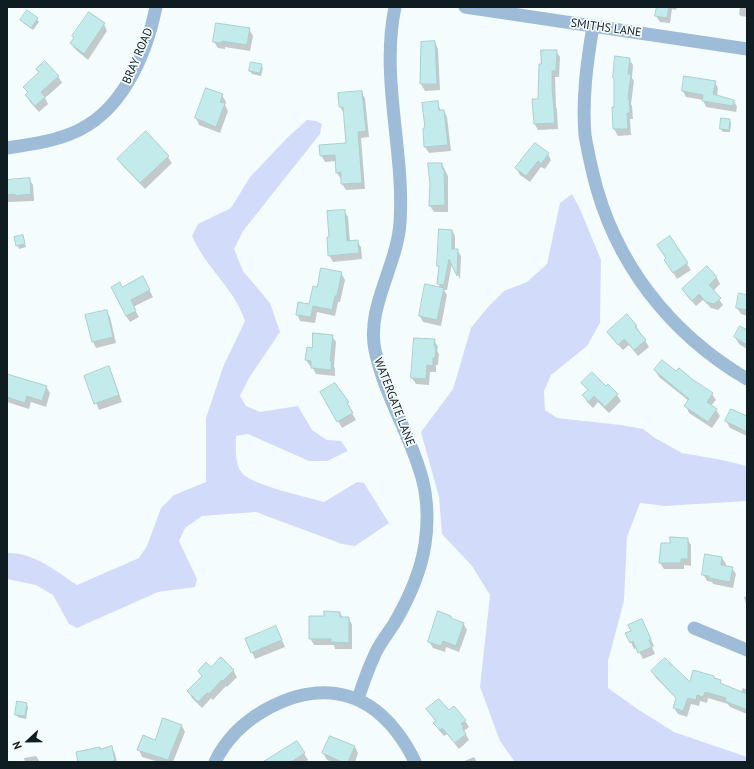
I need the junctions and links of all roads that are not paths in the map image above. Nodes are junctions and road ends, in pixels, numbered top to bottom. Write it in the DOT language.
graph roads {
  1 [pos="156,7"];
  2 [pos="395,7"];
  3 [pos="465,7"];
  4 [pos="593,26"];
  5 [pos="747,49"];
  6 [pos="7,148"];
  7 [pos="747,379"];
  8 [pos="694,628"];
  9 [pos="747,650"];
  10 [pos="358,699"];
  11 [pos="215,762"];
  12 [pos="415,762"];
  1 -- 6 [label="street, BRAY ROAD"];
  2 -- 10 [label="street, WATERGATE LANE"];
  3 -- 4 [label="street, SMITHS LANE"];
  4 -- 5 [label="street, SMITHS LANE"];
  4 -- 7 [label="street"];
  8 -- 9 [label="street"];
  10 -- 11 [label="street"];
  10 -- 12 [label="street"];
}
